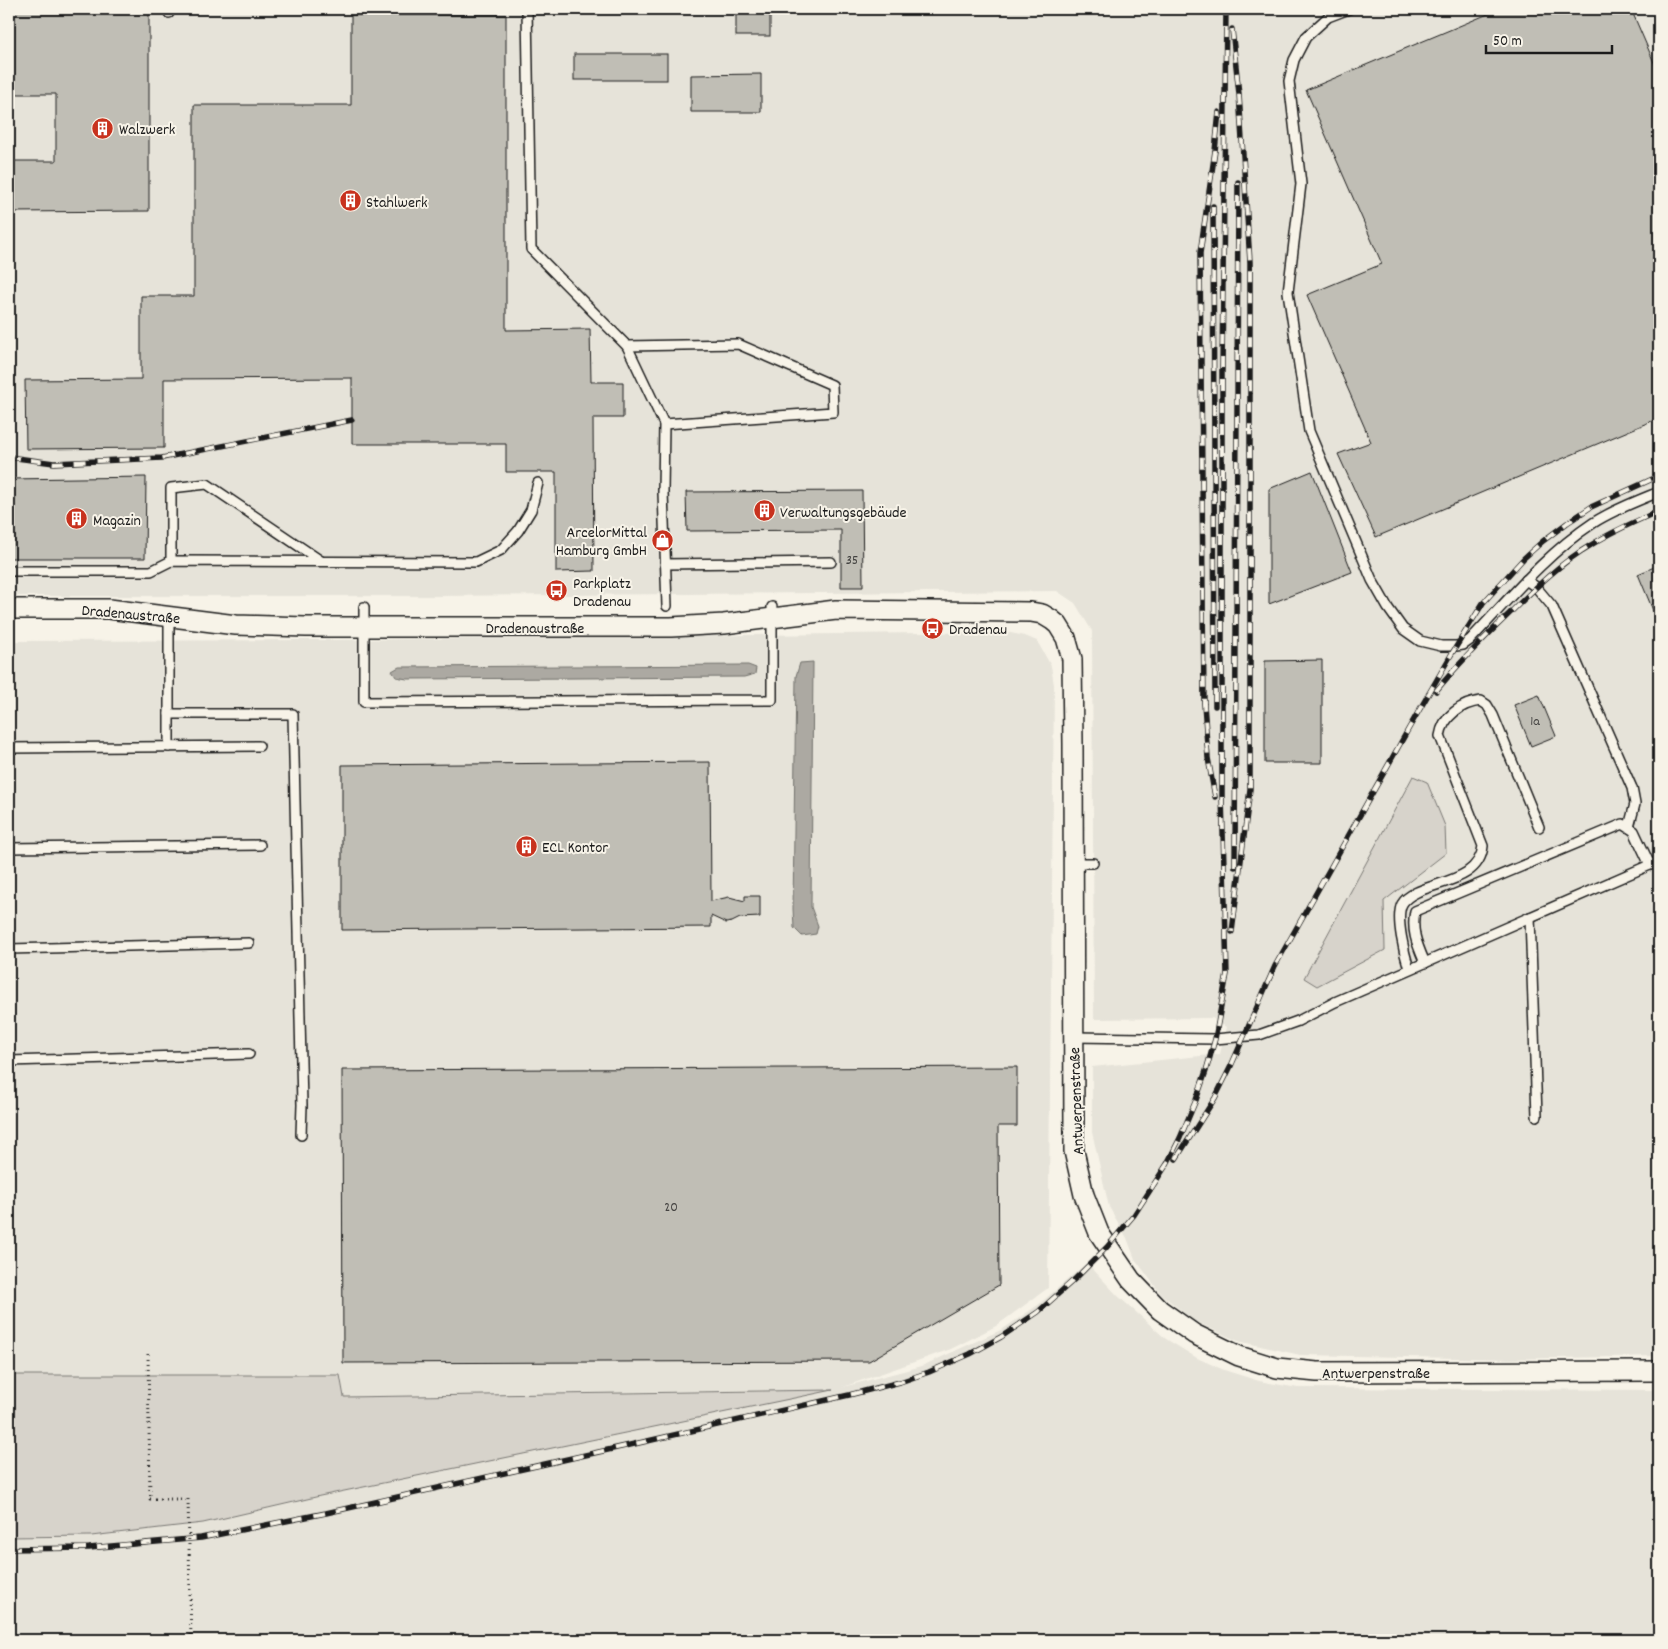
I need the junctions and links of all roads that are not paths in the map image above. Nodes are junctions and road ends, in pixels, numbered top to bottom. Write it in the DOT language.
graph roads {
  1 [pos="526,9"];
  2 [pos="1349,9"];
  3 [pos="627,346"];
  4 [pos="664,424"];
  5 [pos="538,483"];
  6 [pos="1659,492"];
  7 [pos="171,561"];
  8 [pos="322,561"];
  9 [pos="831,562"];
  10 [pos="665,564"];
  11 [pos="9,571"];
  12 [pos="1526,580"];
  13 [pos="667,606"];
  14 [pos="364,608"];
  15 [pos="9,609"];
  16 [pos="169,612"];
  17 [pos="772,613"];
  18 [pos="1058,625"];
  19 [pos="364,627"];
  20 [pos="169,714"];
  21 [pos="258,746"];
  22 [pos="169,747"];
  23 [pos="9,748"];
  24 [pos="1539,827"];
  25 [pos="1629,827"];
  26 [pos="260,845"];
  27 [pos="9,848"];
  28 [pos="1073,863"];
  29 [pos="1093,863"];
  30 [pos="1655,863"];
  31 [pos="1530,917"];
  32 [pos="249,943"];
  33 [pos="9,950"];
  34 [pos="1425,963"];
  35 [pos="1409,970"];
  36 [pos="1073,1036"];
  37 [pos="249,1054"];
  38 [pos="9,1061"];
  39 [pos="1537,1116"];
  40 [pos="301,1135"];
  41 [pos="1659,1371"];
  1 -- 3 [label="lane"];
  2 -- 12 [label="lane"];
  3 -- 4 [label="lane"];
  3 -- 4 [label="lane"];
  4 -- 10 [label="lane"];
  5 -- 8 [label="lane"];
  6 -- 12 [label="lane"];
  7 -- 8 [label="lane"];
  7 -- 8 [label="lane"];
  7 -- 11 [label="lane"];
  9 -- 10 [label="lane"];
  10 -- 13 [label="lane"];
  12 -- 25 [label="lane"];
  14 -- 19 [label="lane"];
  15 -- 16 [label="street, Dradenaustraße"];
  16 -- 19 [label="street, Dradenaustraße"];
  16 -- 20 [label="lane"];
  17 -- 18 [label="street, Dradenaustraße"];
  17 -- 19 [label="street, Dradenaustraße"];
  17 -- 19 [label="lane"];
  18 -- 28 [label="street, Antwerpenstraße"];
  20 -- 22 [label="lane"];
  20 -- 40 [label="lane"];
  21 -- 22 [label="lane"];
  22 -- 23 [label="lane"];
  24 -- 35 [label="lane"];
  25 -- 30 [label="lane"];
  25 -- 34 [label="lane"];
  26 -- 27 [label="lane"];
  28 -- 29 [label="lane"];
  28 -- 36 [label="street, Antwerpenstraße"];
  30 -- 31 [label="lane"];
  31 -- 34 [label="lane"];
  31 -- 39 [label="lane"];
  32 -- 33 [label="lane"];
  34 -- 35 [label="lane"];
  35 -- 36 [label="lane"];
  36 -- 41 [label="street, Antwerpenstraße"];
  37 -- 38 [label="lane"];
}
